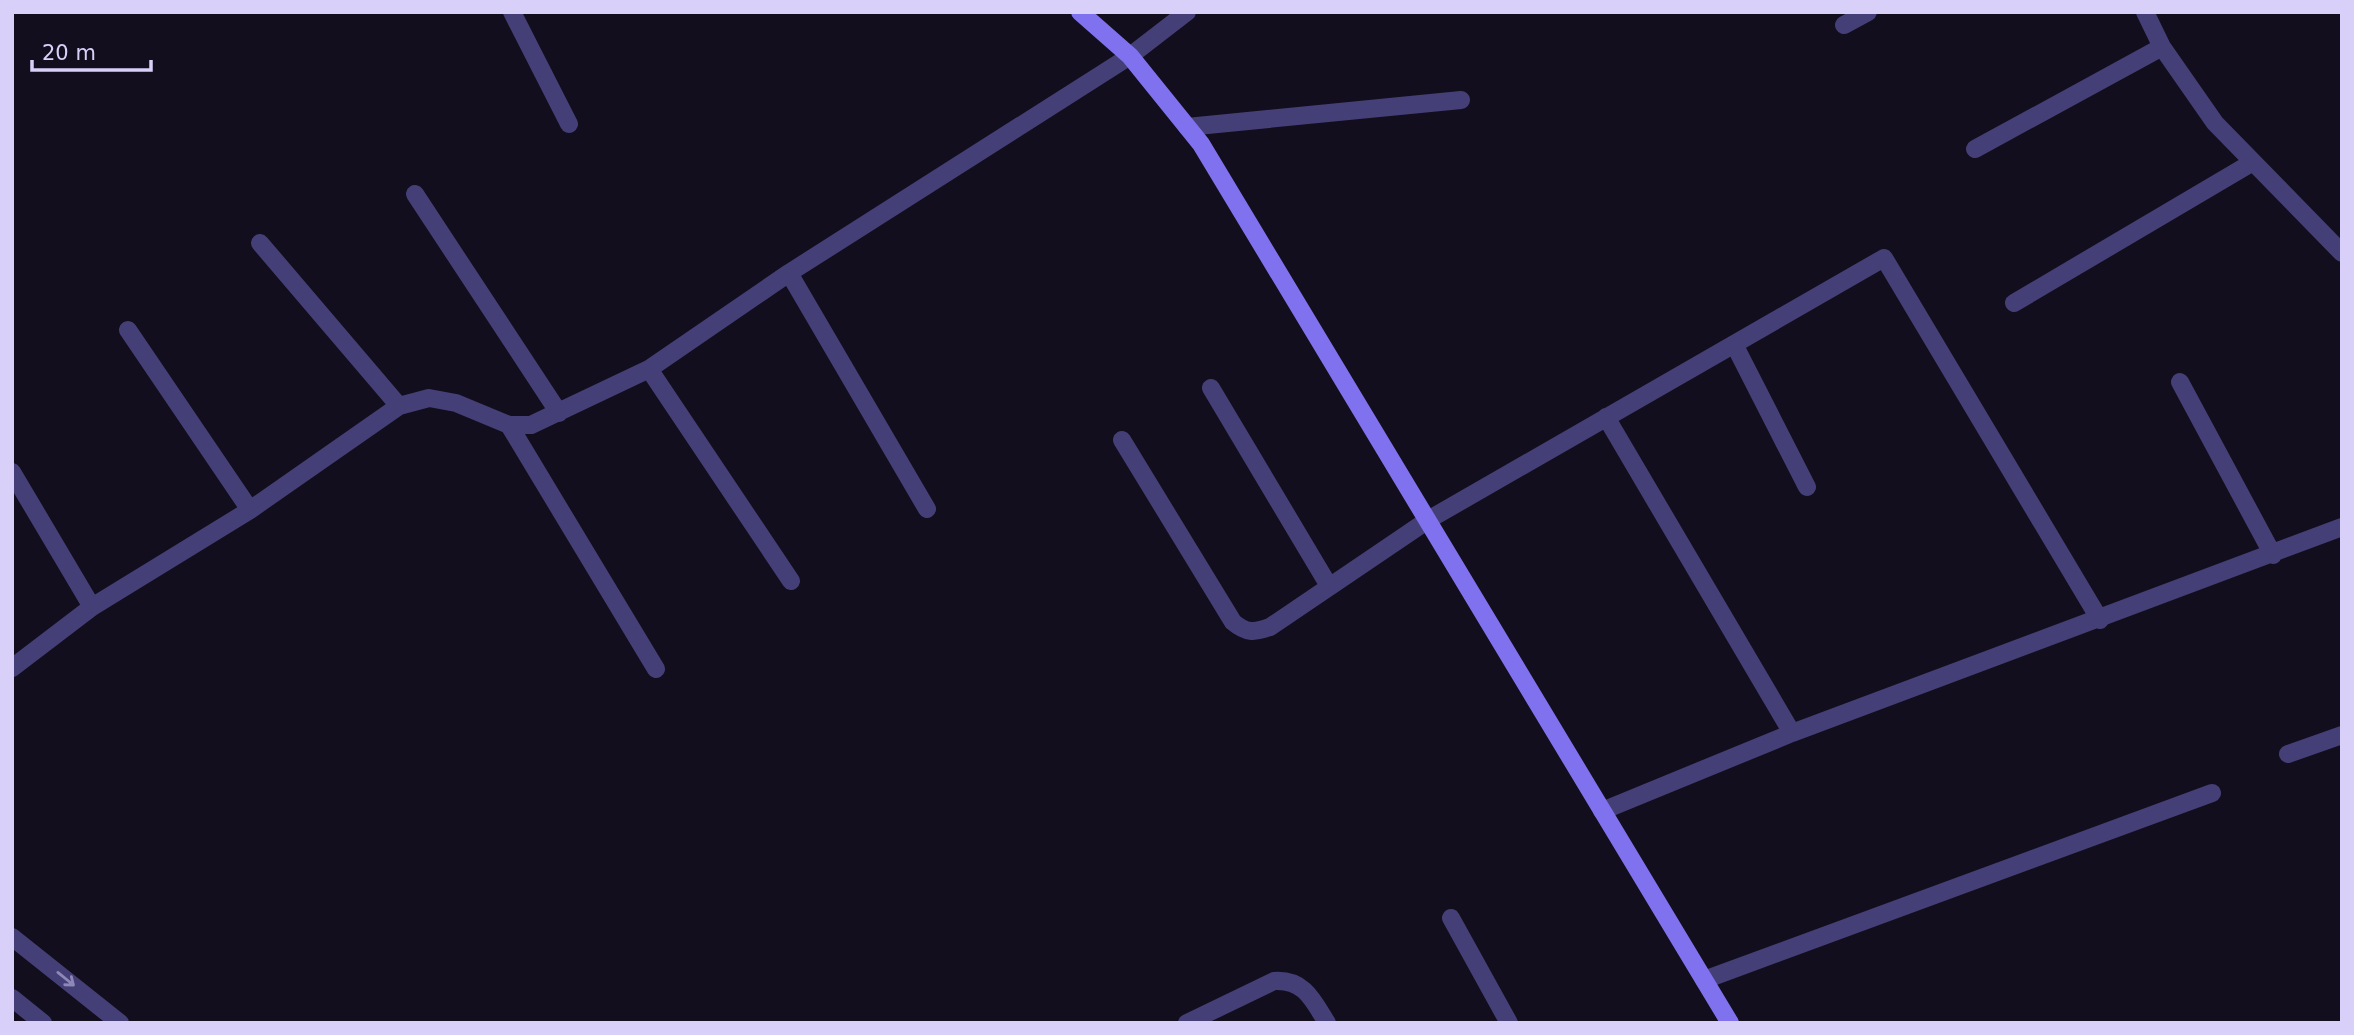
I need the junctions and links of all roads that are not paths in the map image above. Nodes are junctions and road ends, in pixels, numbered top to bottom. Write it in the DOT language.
graph roads {
  1 [pos="512,12"];
  2 [pos="1080,12"];
  3 [pos="1187,12"];
  4 [pos="1868,12"];
  5 [pos="2145,12"];
  6 [pos="1844,25"];
  7 [pos="2162,47"];
  8 [pos="1130,55"];
  9 [pos="1461,100"];
  10 [pos="569,124"];
  11 [pos="1187,127"];
  12 [pos="1975,149"];
  13 [pos="2253,162"];
  14 [pos="415,194"];
  15 [pos="261,243"];
  16 [pos="2342,253"];
  17 [pos="789,273"];
  18 [pos="2014,303"];
  19 [pos="128,330"];
  20 [pos="1734,344"];
  21 [pos="649,369"];
  22 [pos="2180,383"];
  23 [pos="1210,388"];
  24 [pos="399,406"];
  25 [pos="559,413"];
  26 [pos="1606,417"];
  27 [pos="509,425"];
  28 [pos="1122,440"];
  29 [pos="12,472"];
  30 [pos="1807,488"];
  31 [pos="927,509"];
  32 [pos="250,510"];
  33 [pos="1428,520"];
  34 [pos="2342,527"];
  35 [pos="2273,555"];
  36 [pos="791,581"];
  37 [pos="1329,586"];
  38 [pos="92,607"];
  39 [pos="2100,620"];
  40 [pos="12,668"];
  41 [pos="656,669"];
  42 [pos="1792,733"];
  43 [pos="2342,735"];
  44 [pos="2288,754"];
  45 [pos="2212,793"];
  46 [pos="1602,811"];
  47 [pos="1451,918"];
  48 [pos="12,937"];
  49 [pos="1704,980"];
  50 [pos="12,998"];
  51 [pos="43,1023"];
  52 [pos="120,1023"];
  53 [pos="1187,1023"];
  54 [pos="1327,1023"];
  55 [pos="1509,1023"];
  56 [pos="1730,1023"];
  1 -- 10 [label="street"];
  2 -- 8 [label="street"];
  3 -- 8 [label="street"];
  4 -- 6 [label="street"];
  5 -- 7 [label="street"];
  7 -- 12 [label="street"];
  7 -- 13 [label="street"];
  8 -- 11 [label="street"];
  8 -- 17 [label="street"];
  9 -- 11 [label="street"];
  11 -- 33 [label="street"];
  13 -- 16 [label="street"];
  13 -- 18 [label="street"];
  14 -- 25 [label="street"];
  15 -- 24 [label="street"];
  17 -- 21 [label="street"];
  17 -- 31 [label="street"];
  19 -- 32 [label="street"];
  20 -- 26 [label="street"];
  20 -- 30 [label="street"];
  20 -- 39 [label="street"];
  21 -- 25 [label="street"];
  21 -- 36 [label="street"];
  22 -- 35 [label="street"];
  23 -- 37 [label="street"];
  24 -- 27 [label="street"];
  24 -- 32 [label="street"];
  25 -- 27 [label="street"];
  26 -- 33 [label="street"];
  26 -- 42 [label="street"];
  27 -- 41 [label="street"];
  28 -- 37 [label="street"];
  29 -- 38 [label="street"];
  32 -- 38 [label="street"];
  33 -- 37 [label="street"];
  33 -- 46 [label="street"];
  34 -- 35 [label="street"];
  35 -- 39 [label="street"];
  38 -- 40 [label="street"];
  39 -- 42 [label="street"];
  42 -- 46 [label="street"];
  43 -- 44 [label="street"];
  45 -- 49 [label="street"];
  46 -- 49 [label="street"];
  47 -- 55 [label="street"];
  48 -- 52 [label="street, one-way"];
  49 -- 56 [label="street"];
  50 -- 51 [label="street"];
  53 -- 54 [label="street"];
}
